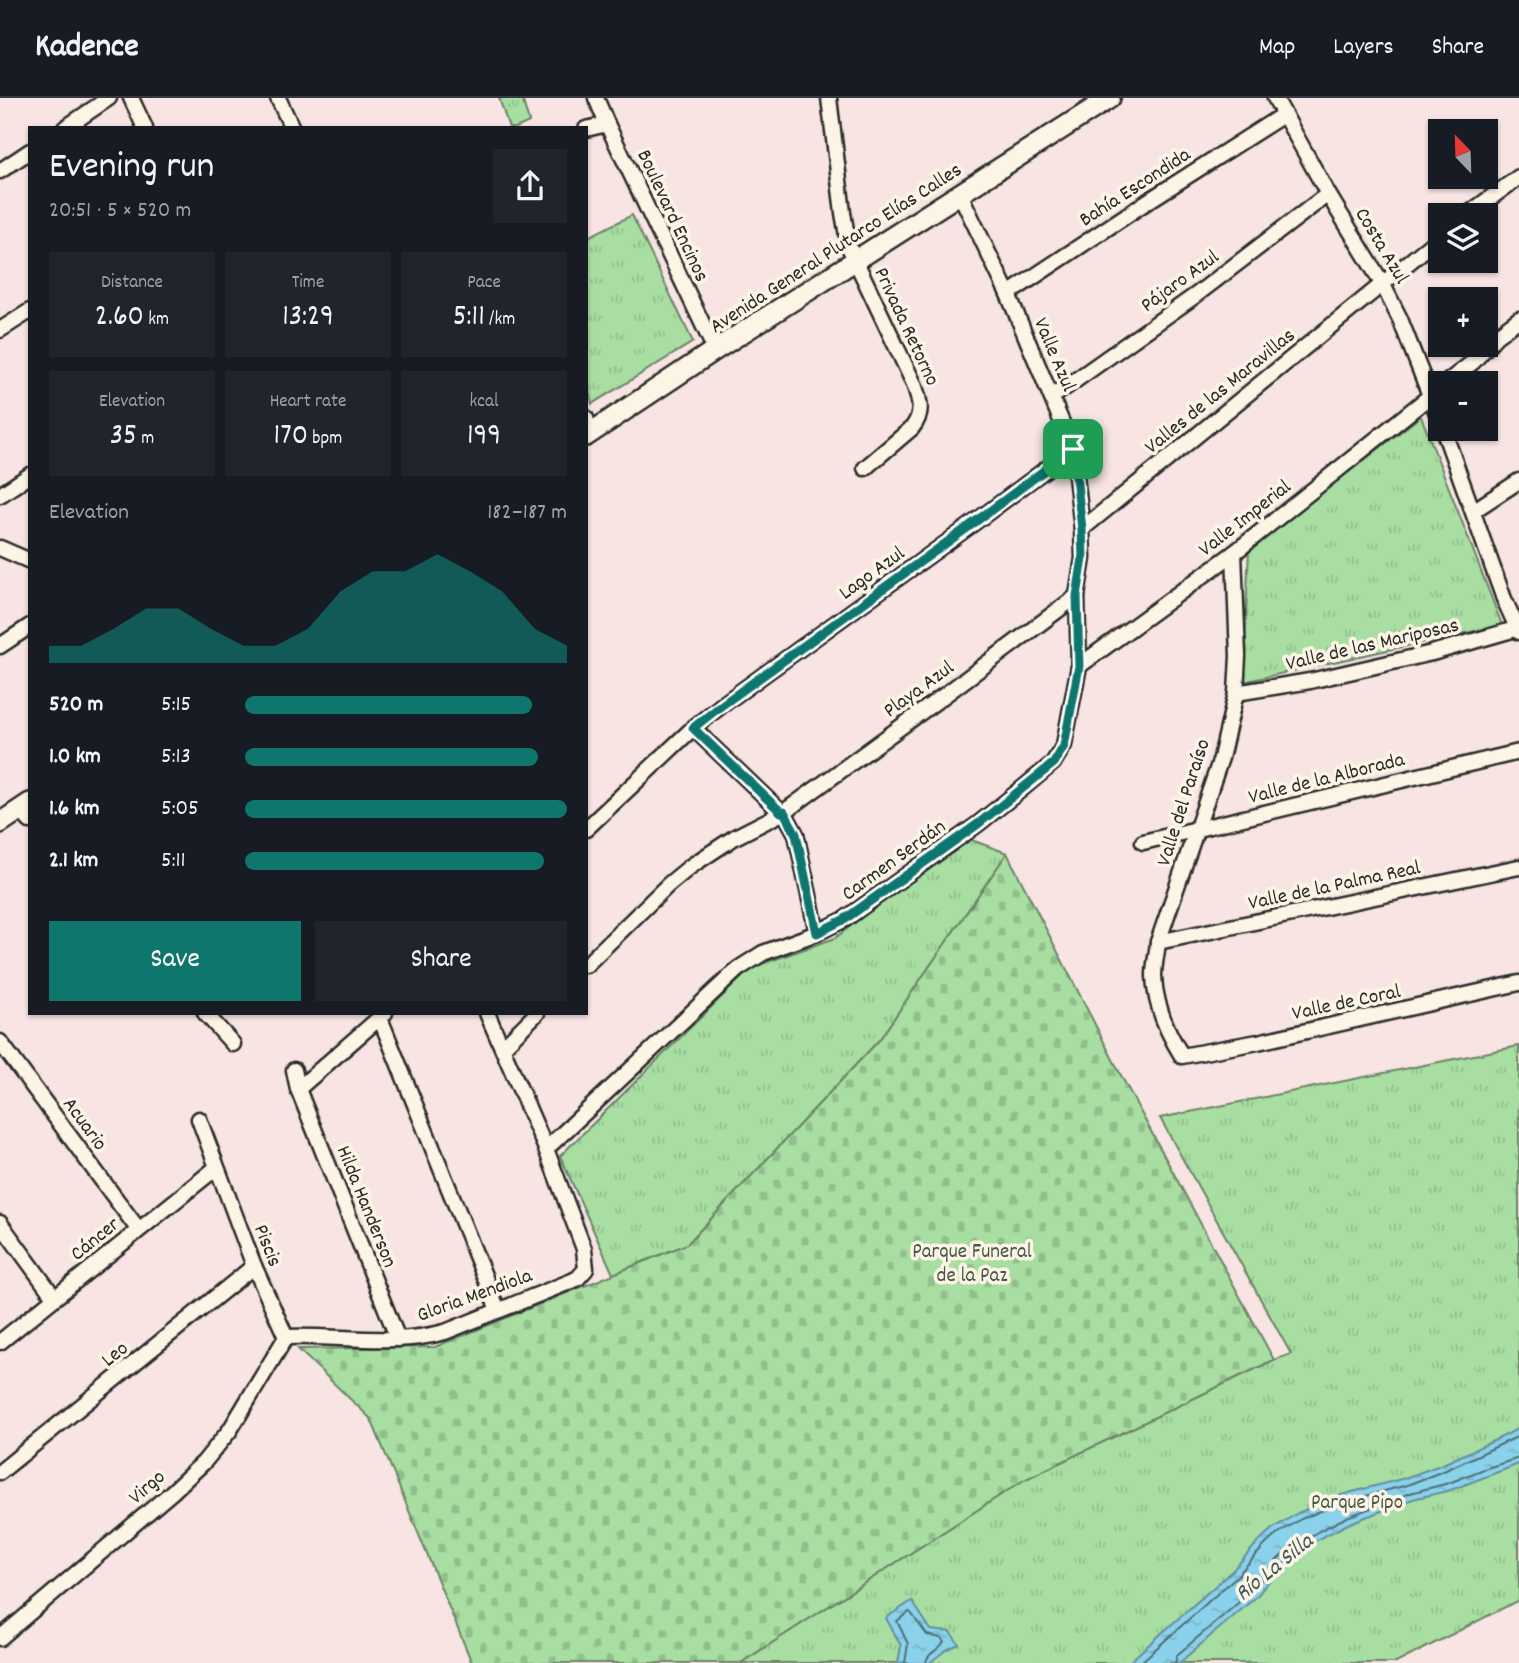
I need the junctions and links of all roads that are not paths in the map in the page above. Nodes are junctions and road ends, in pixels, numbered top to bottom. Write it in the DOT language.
graph roads {
  1 [pos="109,98"];
  2 [pos="131,98"];
  3 [pos="278,98"];
  4 [pos="596,98"];
  5 [pos="829,98"];
  6 [pos="1110,98"];
  7 [pos="1275,98"];
  8 [pos="1283,115"];
  9 [pos="607,124"];
  10 [pos="68,126"];
  11 [pos="144,126"];
  12 [pos="291,126"];
  13 [pos="588,129"];
  14 [pos="28,152"];
  15 [pos="0,171"];
  16 [pos="1519,177"];
  17 [pos="960,194"];
  18 [pos="1328,194"];
  19 [pos="1483,203"];
  20 [pos="1428,247"];
  21 [pos="855,262"];
  22 [pos="1382,283"];
  23 [pos="1008,294"];
  24 [pos="28,312"];
  25 [pos="1519,318"];
  26 [pos="0,330"];
  27 [pos="715,350"];
  28 [pos="1461,371"];
  29 [pos="1428,375"];
  30 [pos="1052,397"];
  31 [pos="1428,398"];
  32 [pos="588,428"];
  33 [pos="1447,441"];
  34 [pos="1073,449"];
  35 [pos="864,468"];
  36 [pos="28,476"];
  37 [pos="1519,481"];
  38 [pos="0,495"];
  39 [pos="1473,511"];
  40 [pos="1082,529"];
  41 [pos="0,548"];
  42 [pos="1234,553"];
  43 [pos="28,560"];
  44 [pos="1077,596"];
  45 [pos="28,627"];
  46 [pos="1518,630"];
  47 [pos="0,646"];
  48 [pos="1079,666"];
  49 [pos="1236,693"];
  50 [pos="693,728"];
  51 [pos="1519,752"];
  52 [pos="26,811"];
  53 [pos="784,812"];
  54 [pos="0,823"];
  55 [pos="588,827"];
  56 [pos="1195,830"];
  57 [pos="1143,842"];
  58 [pos="1519,867"];
  59 [pos="817,933"];
  60 [pos="1158,942"];
  61 [pos="588,963"];
  62 [pos="1519,983"];
  63 [pos="207,1015"];
  64 [pos="383,1015"];
  65 [pos="488,1015"];
  66 [pos="535,1015"];
  67 [pos="0,1042"];
  68 [pos="233,1044"];
  69 [pos="503,1047"];
  70 [pos="1182,1056"];
  71 [pos="294,1070"];
  72 [pos="298,1089"];
  73 [pos="199,1119"];
  74 [pos="546,1149"];
  75 [pos="216,1168"];
  76 [pos="0,1223"];
  77 [pos="138,1229"];
  78 [pos="254,1266"];
  79 [pos="54,1297"];
  80 [pos="498,1310"];
  81 [pos="286,1337"];
  82 [pos="398,1339"];
  83 [pos="0,1342"];
  84 [pos="0,1472"];
  85 [pos="0,1638"];
  1 -- 10 [label="street"];
  2 -- 11 [label="street"];
  3 -- 12 [label="street"];
  4 -- 9 [label="street, Boulevard Encinos"];
  5 -- 21 [label="street, Privada Retorno"];
  6 -- 17 [label="street, Avenida General Plutarco Elías Calles"];
  7 -- 8 [label="street, Costa Azul"];
  8 -- 18 [label="street, Costa Azul"];
  8 -- 23 [label="street, Bahía Escondida"];
  9 -- 13 [label="street"];
  9 -- 27 [label="street, Boulevard Encinos"];
  14 -- 15 [label="street"];
  16 -- 19 [label="street"];
  17 -- 21 [label="street, Avenida General Plutarco Elías Calles"];
  17 -- 23 [label="street, Valle Azul"];
  18 -- 22 [label="street, Costa Azul"];
  18 -- 30 [label="street, Pájaro Azul"];
  20 -- 22 [label="street, Valles de las Maravillas"];
  21 -- 27 [label="street, Avenida General Plutarco Elías Calles"];
  21 -- 35 [label="street, Privada Retorno"];
  22 -- 29 [label="street, Costa Azul"];
  22 -- 40 [label="street, Valles de las Maravillas"];
  23 -- 30 [label="street, Valle Azul"];
  24 -- 26 [label="street"];
  25 -- 28 [label="street"];
  27 -- 32 [label="street, Avenida General Plutarco Elías Calles"];
  30 -- 34 [label="street, Valle Azul"];
  31 -- 42 [label="street, Valle Imperial"];
  33 -- 39 [label="street"];
  34 -- 40 [label="street, Valle Azul"];
  34 -- 50 [label="street, Lago Azul"];
  36 -- 38 [label="street"];
  37 -- 39 [label="street"];
  39 -- 46 [label="street"];
  40 -- 44 [label="street, Valle Azul"];
  41 -- 43 [label="street"];
  42 -- 48 [label="street, Valle Imperial"];
  42 -- 49 [label="street, Valle del Paraíso"];
  44 -- 48 [label="street, Valle Azul"];
  44 -- 53 [label="street, Playa Azul"];
  45 -- 47 [label="street"];
  46 -- 49 [label="street, Valle de las Mariposas"];
  48 -- 59 [label="street, Carmen Serdán"];
  49 -- 56 [label="street, Valle del Paraíso"];
  50 -- 53 [label="street"];
  50 -- 55 [label="street, Lago Azul"];
  51 -- 56 [label="street, Valle de la Alborada"];
  52 -- 54 [label="street"];
  53 -- 59 [label="street"];
  53 -- 61 [label="street, Playa Azul"];
  56 -- 57 [label="street, Valle de la Alborada"];
  56 -- 60 [label="street, Valle del Paraíso"];
  58 -- 60 [label="street, Valle de la Palma Real"];
  59 -- 74 [label="street, Carmen Serdán"];
  60 -- 70 [label="street, Valle del Paraíso"];
  62 -- 70 [label="street, Valle de Coral"];
  63 -- 68 [label="street"];
  64 -- 72 [label="street"];
  64 -- 80 [label="street"];
  65 -- 69 [label="street"];
  66 -- 69 [label="street"];
  67 -- 77 [label="street, Acuario"];
  69 -- 74 [label="street"];
  71 -- 72 [label="street, Hilda Handerson"];
  72 -- 82 [label="street, Hilda Handerson"];
  73 -- 75 [label="street, Piscis"];
  74 -- 80 [label="street, Gloria Mendiola"];
  75 -- 77 [label="street, Cáncer"];
  75 -- 78 [label="street, Piscis"];
  76 -- 79 [label="street"];
  77 -- 79 [label="street, Cáncer"];
  78 -- 81 [label="street, Piscis"];
  78 -- 84 [label="street, Leo"];
  79 -- 83 [label="street, Cáncer"];
  80 -- 82 [label="street, Gloria Mendiola"];
  81 -- 82 [label="street, Gloria Mendiola"];
  81 -- 85 [label="street, Virgo"];
}
